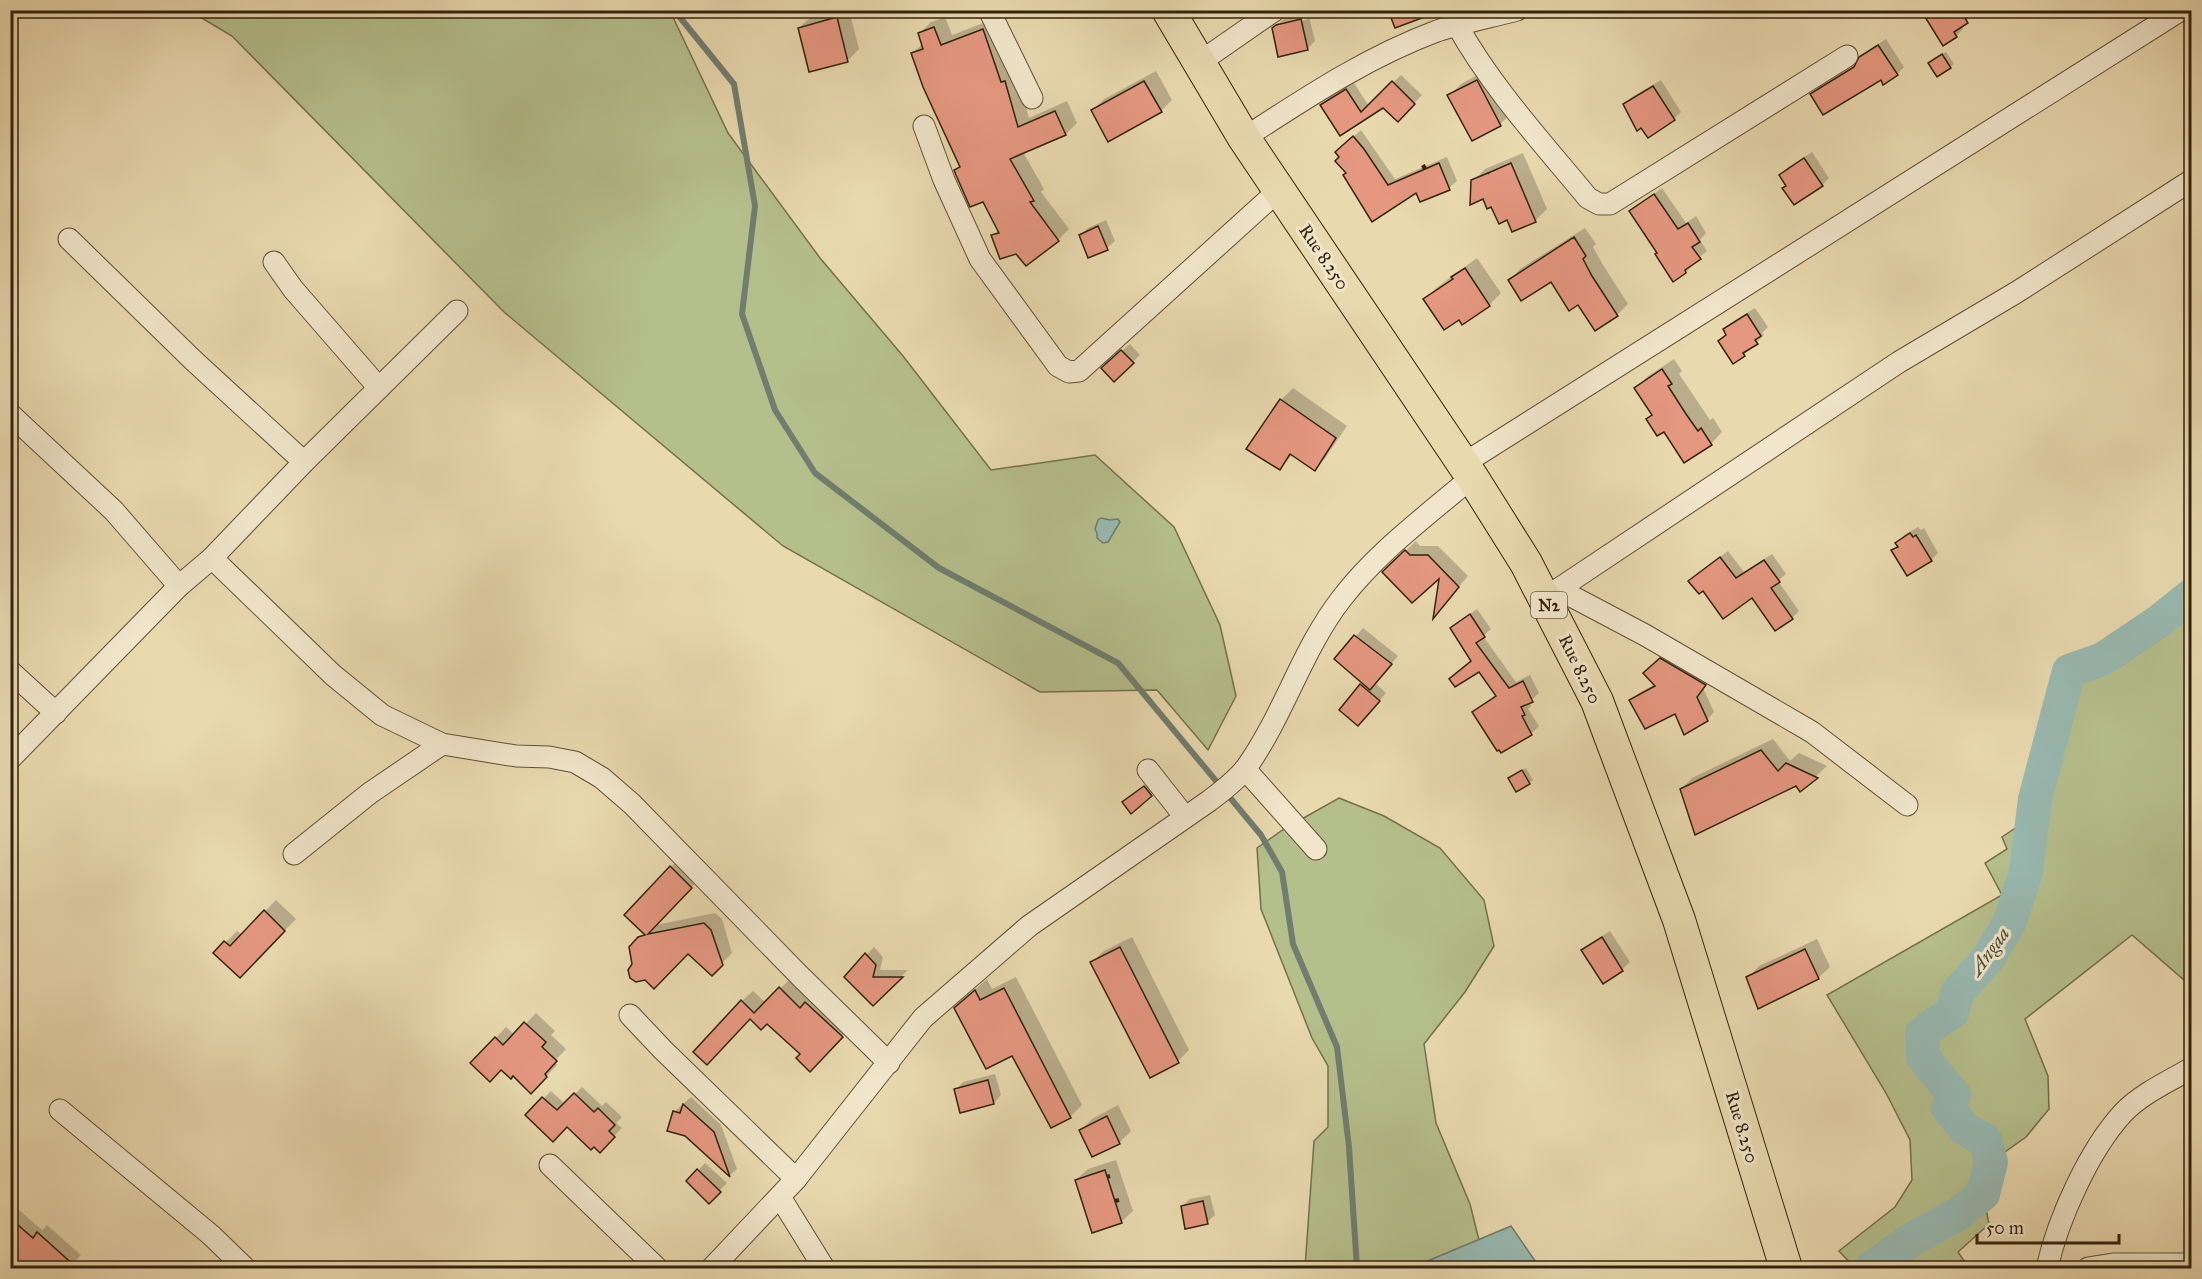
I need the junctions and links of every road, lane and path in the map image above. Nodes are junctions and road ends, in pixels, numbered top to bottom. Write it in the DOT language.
graph roads {
  1 [pos="989,10"];
  2 [pos="1168,10"];
  3 [pos="1275,10"];
  4 [pos="1517,10"];
  5 [pos="2181,10"];
  6 [pos="1457,25"];
  7 [pos="1847,56"];
  8 [pos="1200,62"];
  9 [pos="1032,98"];
  10 [pos="924,126"];
  11 [pos="1244,138"];
  12 [pos="2192,180"];
  13 [pos="1279,190"];
  14 [pos="69,239"];
  15 [pos="274,262"];
  16 [pos="457,311"];
  17 [pos="379,388"];
  18 [pos="10,414"];
  19 [pos="304,462"];
  20 [pos="1468,471"];
  21 [pos="212,558"];
  22 [pos="179,586"];
  23 [pos="1552,594"];
  24 [pos="10,671"];
  25 [pos="56,712"];
  26 [pos="442,744"];
  27 [pos="10,759"];
  28 [pos="1245,769"];
  29 [pos="1148,770"];
  30 [pos="1907,805"];
  31 [pos="1185,816"];
  32 [pos="1316,849"];
  33 [pos="294,854"];
  34 [pos="630,1015"];
  35 [pos="889,1063"];
  36 [pos="2192,1068"];
  37 [pos="60,1110"];
  38 [pos="550,1165"];
  39 [pos="796,1179"];
  40 [pos="780,1197"];
  41 [pos="2191,1265"];
  42 [pos="245,1269"];
  43 [pos="657,1269"];
  44 [pos="712,1269"];
  45 [pos="824,1269"];
  46 [pos="1786,1269"];
  47 [pos="2047,1269"];
  48 [pos="2088,1269"];
  1 -- 9 [label="street"];
  2 -- 8 [label="highway, Rue 8.250 / N2"];
  3 -- 8 [label="street"];
  4 -- 6 [label="street"];
  5 -- 20 [label="street"];
  6 -- 7 [label="street"];
  6 -- 11 [label="street"];
  8 -- 11 [label="highway, Rue 8.250 / N2"];
  10 -- 13 [label="street"];
  11 -- 13 [label="highway, Rue 8.250 / N2"];
  12 -- 23 [label="street"];
  13 -- 20 [label="highway, Rue 8.250 / N2"];
  14 -- 19 [label="street"];
  15 -- 17 [label="street"];
  16 -- 17 [label="street"];
  17 -- 19 [label="street"];
  18 -- 22 [label="street"];
  19 -- 21 [label="street"];
  20 -- 23 [label="highway, Rue 8.250 / N2"];
  20 -- 28 [label="street"];
  21 -- 22 [label="street"];
  21 -- 26 [label="street"];
  22 -- 25 [label="street"];
  23 -- 30 [label="street"];
  23 -- 46 [label="highway, Rue 8.250 / N2"];
  24 -- 25 [label="street"];
  25 -- 27 [label="street"];
  26 -- 33 [label="street"];
  26 -- 35 [label="street"];
  28 -- 31 [label="street"];
  28 -- 32 [label="street"];
  29 -- 31 [label="street"];
  31 -- 35 [label="street"];
  34 -- 39 [label="street"];
  35 -- 39 [label="street"];
  36 -- 47 [label="street"];
  37 -- 42 [label="street"];
  38 -- 43 [label="street"];
  39 -- 40 [label="street"];
  40 -- 44 [label="street"];
  40 -- 45 [label="street"];
  41 -- 48 [label="street"];
}
